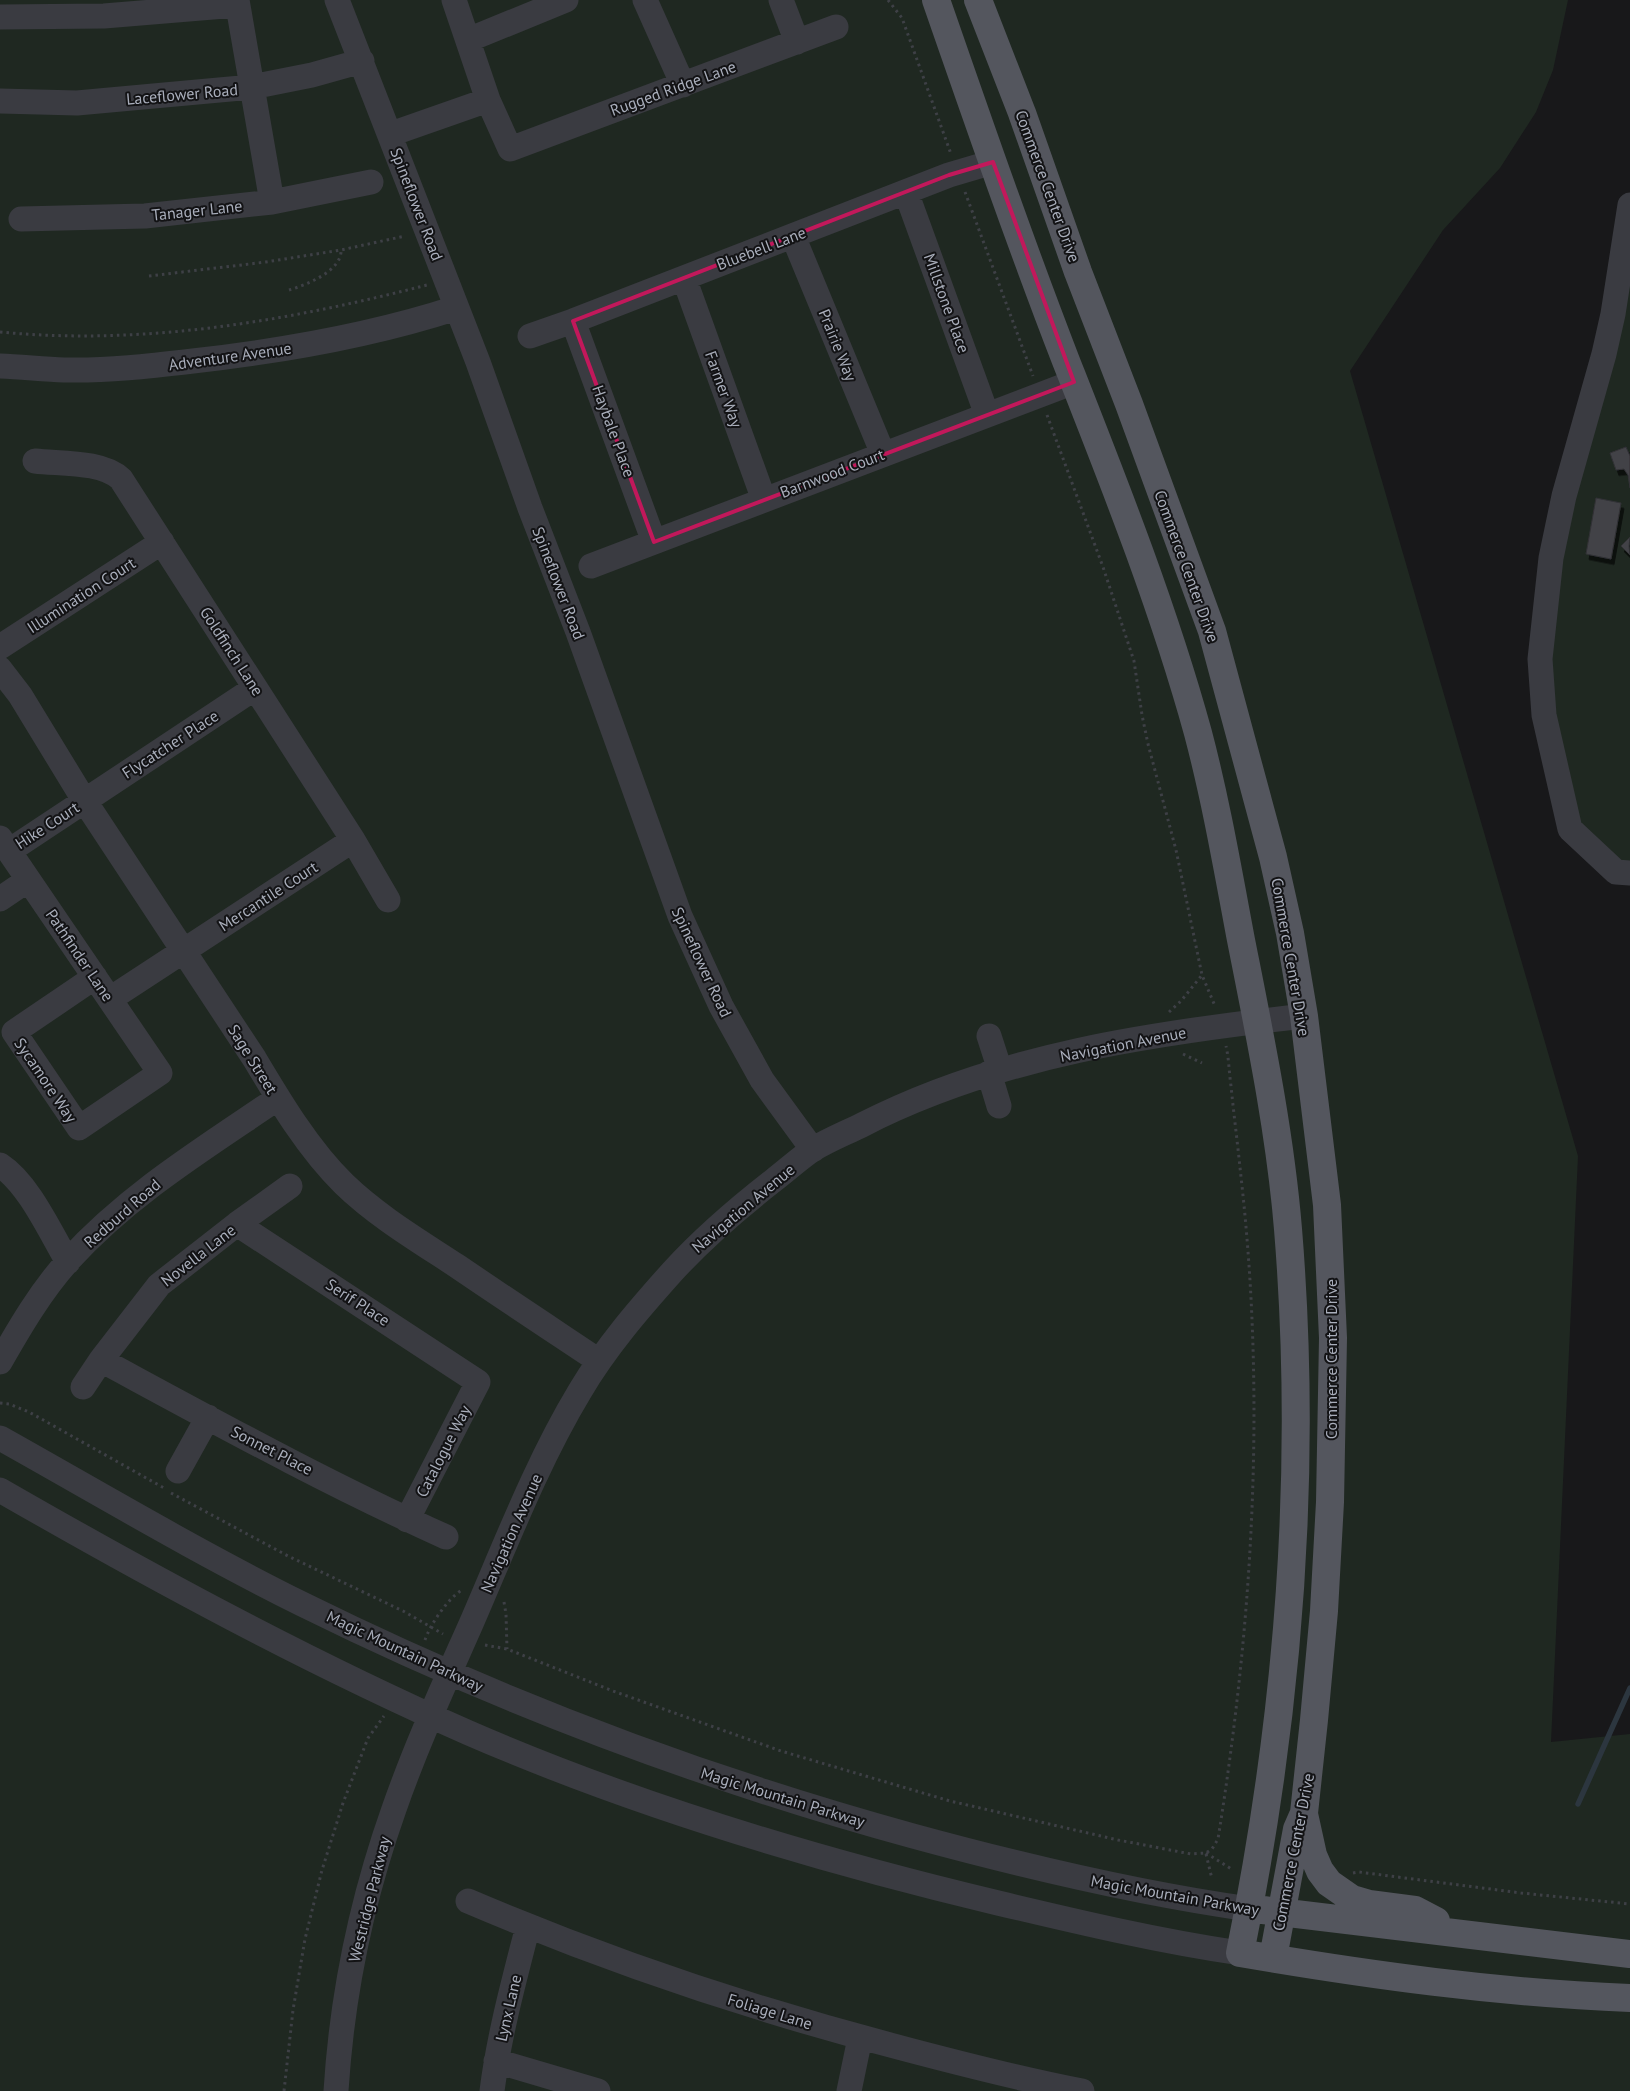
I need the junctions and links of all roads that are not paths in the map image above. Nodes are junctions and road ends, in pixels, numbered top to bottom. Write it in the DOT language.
graph roads {
  1 [pos="337,0"];
  2 [pos="454,0"];
  3 [pos="566,0"];
  4 [pos="645,0"];
  5 [pos="781,0"];
  6 [pos="936,0"];
  7 [pos="978,0"];
  8 [pos="237,3"];
  9 [pos="0,16"];
  10 [pos="836,28"];
  11 [pos="468,40"];
  12 [pos="798,42"];
  13 [pos="362,62"];
  14 [pos="683,85"];
  15 [pos="252,87"];
  16 [pos="488,100"];
  17 [pos="0,101"];
  18 [pos="391,134"];
  19 [pos="993,162"];
  20 [pos="371,182"];
  21 [pos="906,192"];
  22 [pos="272,202"];
  23 [pos="1630,205"];
  24 [pos="21,219"];
  25 [pos="793,236"];
  26 [pos="684,278"];
  27 [pos="456,308"];
  28 [pos="1621,313"];
  29 [pos="573,321"];
  30 [pos="530,336"];
  31 [pos="0,366"];
  32 [pos="1074,382"];
  33 [pos="987,415"];
  34 [pos="883,454"];
  35 [pos="35,461"];
  36 [pos="764,500"];
  37 [pos="162,542"];
  38 [pos="654,542"];
  39 [pos="591,566"];
  40 [pos="0,647"];
  41 [pos="0,669"];
  42 [pos="255,688"];
  43 [pos="84,800"];
  44 [pos="353,840"];
  45 [pos="4,844"];
  46 [pos="1630,873"];
  47 [pos="28,880"];
  48 [pos="0,899"];
  49 [pos="388,900"];
  50 [pos="182,952"];
  51 [pos="95,977"];
  52 [pos="110,999"];
  53 [pos="1304,1016"];
  54 [pos="1257,1022"];
  55 [pos="989,1036"];
  56 [pos="994,1071"];
  57 [pos="278,1098"];
  58 [pos="999,1106"];
  59 [pos="79,1128"];
  60 [pos="813,1150"];
  61 [pos="0,1165"];
  62 [pos="290,1186"];
  63 [pos="237,1224"];
  64 [pos="68,1262"];
  65 [pos="101,1360"];
  66 [pos="599,1361"];
  67 [pos="0,1362"];
  68 [pos="478,1382"];
  69 [pos="84,1387"];
  70 [pos="208,1417"];
  71 [pos="0,1438"];
  72 [pos="178,1470"];
  73 [pos="0,1490"];
  74 [pos="407,1520"];
  75 [pos="446,1537"];
  76 [pos="449,1673"];
  77 [pos="431,1715"];
  78 [pos="1304,1813"];
  79 [pos="468,1900"];
  80 [pos="1249,1909"];
  81 [pos="1281,1913"];
  82 [pos="528,1926"];
  83 [pos="1465,1936"];
  84 [pos="1240,1953"];
  85 [pos="1630,1954"];
  86 [pos="1273,1958"];
  87 [pos="1630,1998"];
  88 [pos="860,2038"];
  89 [pos="496,2061"];
  90 [pos="1043,2087"];
  91 [pos="336,2091"];
  92 [pos="492,2091"];
  93 [pos="598,2091"];
  94 [pos="849,2091"];
  95 [pos="1082,2091"];
  1 -- 13 [label="street, Spineflower Road"];
  2 -- 11 [label="street"];
  3 -- 11 [label="street"];
  4 -- 14 [label="street"];
  5 -- 12 [label="street"];
  6 -- 19 [label="main road, Commerce Center Drive"];
  7 -- 53 [label="main road, Commerce Center Drive"];
  8 -- 9 [label="street"];
  8 -- 15 [label="street"];
  10 -- 12 [label="street, Rugged Ridge Lane"];
  11 -- 16 [label="street"];
  12 -- 14 [label="street, Rugged Ridge Lane"];
  13 -- 15 [label="street, Laceflower Road"];
  13 -- 18 [label="street, Spineflower Road"];
  14 -- 16 [label="street, Rugged Ridge Lane"];
  15 -- 17 [label="street, Laceflower Road"];
  15 -- 22 [label="street"];
  16 -- 18 [label="street"];
  18 -- 27 [label="street, Spineflower Road"];
  19 -- 21 [label="street, Bluebell Lane"];
  19 -- 32 [label="main road, Commerce Center Drive"];
  20 -- 22 [label="street, Tanager Lane"];
  21 -- 25 [label="street, Bluebell Lane"];
  21 -- 33 [label="street, Millstone Place"];
  22 -- 24 [label="street, Tanager Lane"];
  23 -- 28 [label="street"];
  25 -- 26 [label="street, Bluebell Lane"];
  25 -- 34 [label="street, Prairie Way"];
  26 -- 29 [label="street, Bluebell Lane"];
  26 -- 36 [label="street, Farmer Way"];
  27 -- 31 [label="street, Adventure Avenue"];
  27 -- 60 [label="street, Spineflower Road"];
  28 -- 46 [label="street"];
  29 -- 30 [label="street, Bluebell Lane"];
  29 -- 38 [label="street, Haybale Place"];
  32 -- 33 [label="street, Barnwood Court"];
  32 -- 54 [label="main road, Commerce Center Drive"];
  33 -- 34 [label="street, Barnwood Court"];
  34 -- 36 [label="street, Barnwood Court"];
  35 -- 37 [label="street, Goldfinch Lane"];
  36 -- 38 [label="street, Barnwood Court"];
  37 -- 40 [label="street, Illumination Court"];
  37 -- 42 [label="street, Goldfinch Lane"];
  38 -- 39 [label="street, Barnwood Court"];
  41 -- 43 [label="street, Sage Street"];
  42 -- 43 [label="street, Flycatcher Place"];
  42 -- 44 [label="street, Goldfinch Lane"];
  43 -- 45 [label="street, Hike Court"];
  43 -- 50 [label="street, Sage Street"];
  44 -- 49 [label="street, Goldfinch Lane"];
  44 -- 50 [label="street, Mercantile Court"];
  45 -- 47 [label="street, Pathfinder Lane"];
  47 -- 48 [label="street"];
  47 -- 51 [label="street, Pathfinder Lane"];
  50 -- 52 [label="street, Mercantile Court"];
  50 -- 57 [label="street, Sage Street"];
  51 -- 52 [label="street, Pathfinder Lane"];
  51 -- 59 [label="street, Sycamore Way"];
  52 -- 59 [label="street, Pathfinder Lane"];
  53 -- 54 [label="street, Navigation Avenue"];
  53 -- 78 [label="main road, Commerce Center Drive"];
  54 -- 56 [label="street, Navigation Avenue"];
  54 -- 80 [label="main road, Commerce Center Drive"];
  55 -- 56 [label="street"];
  56 -- 58 [label="street"];
  56 -- 60 [label="street, Navigation Avenue"];
  57 -- 64 [label="street, Redburd Road"];
  57 -- 66 [label="street, Sage Street"];
  60 -- 66 [label="street, Navigation Avenue"];
  61 -- 64 [label="street"];
  62 -- 63 [label="street, Novella Lane"];
  63 -- 65 [label="street, Novella Lane"];
  63 -- 68 [label="street, Serif Place"];
  64 -- 67 [label="street, Redburd Road"];
  65 -- 69 [label="street, Novella Lane"];
  65 -- 70 [label="street, Sonnet Place"];
  66 -- 76 [label="street, Navigation Avenue"];
  68 -- 74 [label="street, Catalogue Way"];
  70 -- 72 [label="street"];
  70 -- 74 [label="street, Sonnet Place"];
  71 -- 76 [label="street, Magic Mountain Parkway"];
  73 -- 77 [label="street"];
  74 -- 75 [label="street, Sonnet Place"];
  76 -- 77 [label="street, Navigation Avenue"];
  76 -- 80 [label="street, Magic Mountain Parkway"];
  77 -- 84 [label="street"];
  77 -- 91 [label="street, Westridge Parkway"];
  78 -- 81 [label="main road, Commerce Center Drive"];
  78 -- 83 [label="main road"];
  79 -- 82 [label="street, Foliage Lane"];
  80 -- 81 [label="main road, Magic Mountain Parkway"];
  80 -- 84 [label="main road, Commerce Center Drive"];
  81 -- 83 [label="main road, Magic Mountain Parkway"];
  81 -- 86 [label="main road, Commerce Center Drive"];
  82 -- 88 [label="street, Foliage Lane"];
  82 -- 89 [label="street, Lynx Lane"];
  83 -- 85 [label="main road, Magic Mountain Parkway"];
  84 -- 86 [label="main road"];
  86 -- 87 [label="main road"];
  88 -- 90 [label="street, Foliage Lane"];
  88 -- 94 [label="street"];
  89 -- 92 [label="street, Lynx Lane"];
  89 -- 93 [label="street"];
  90 -- 95 [label="street, Foliage Lane"];
}
